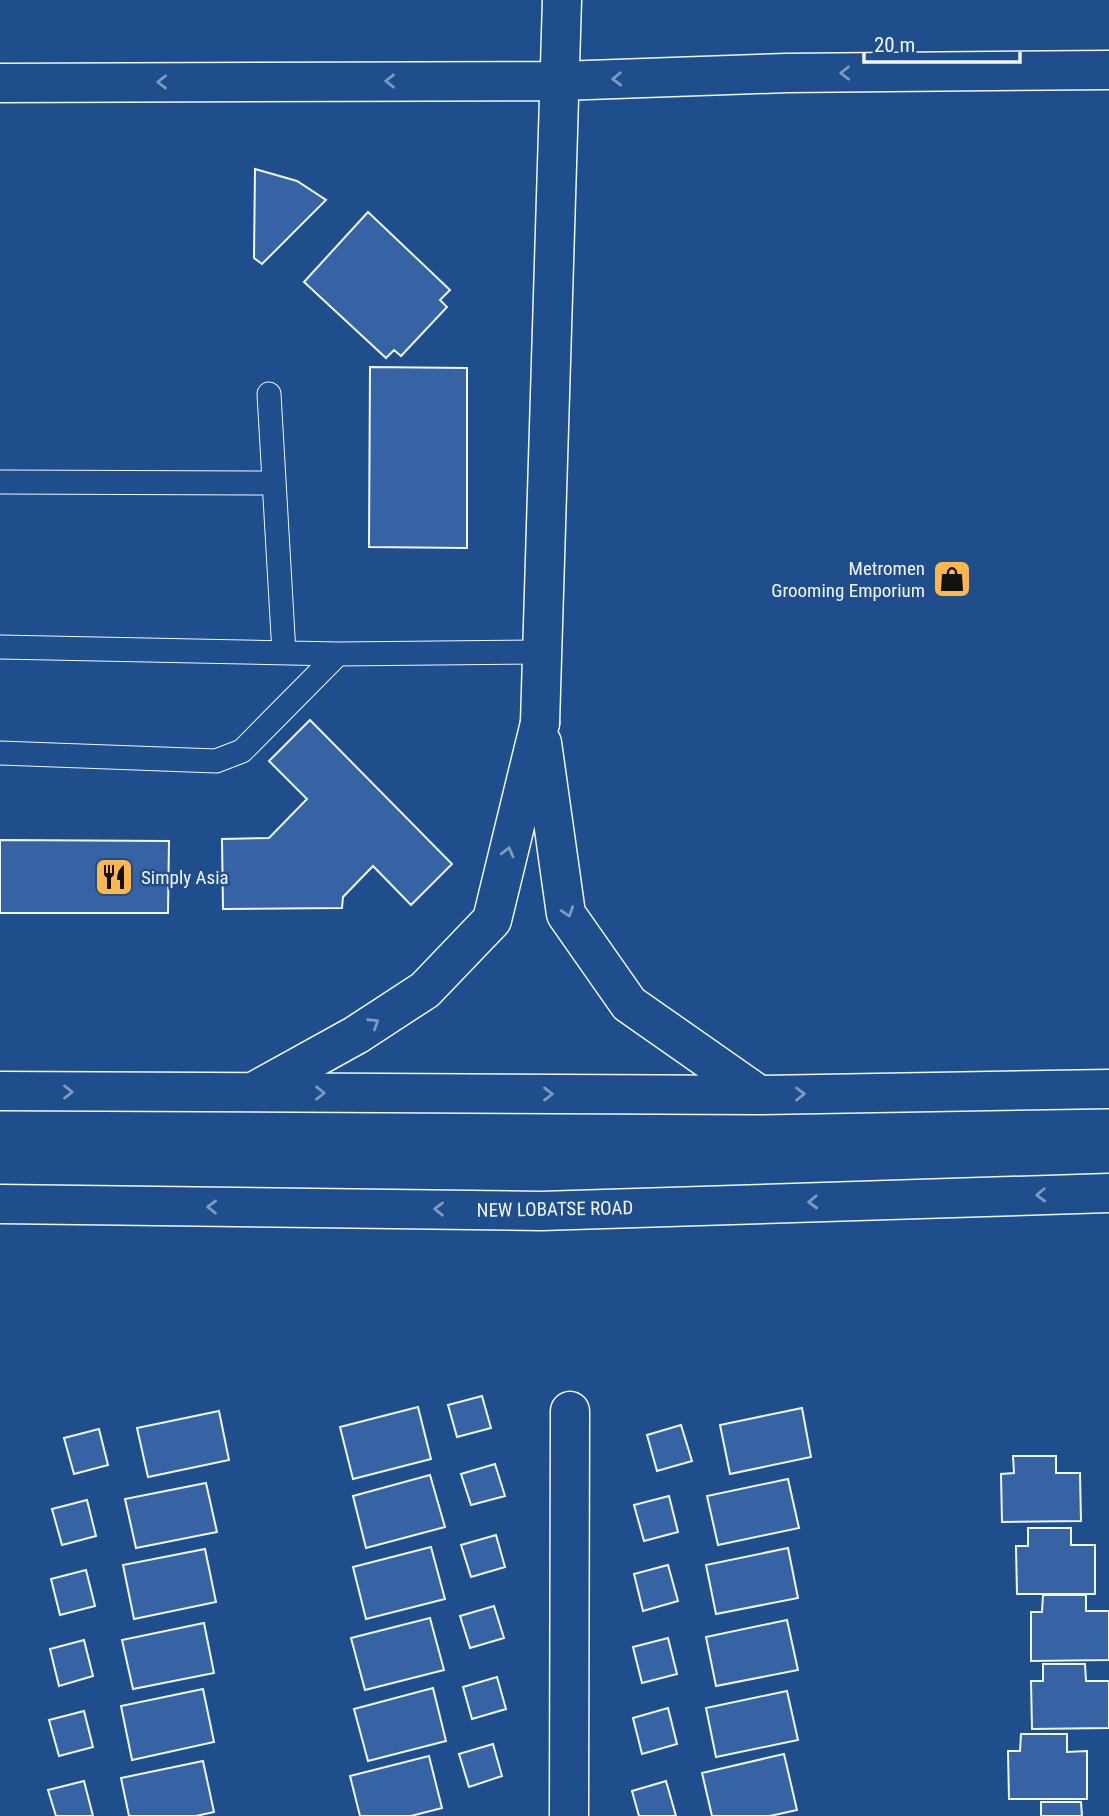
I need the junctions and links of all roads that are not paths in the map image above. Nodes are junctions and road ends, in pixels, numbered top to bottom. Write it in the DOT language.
graph roads {
  1 [pos="562,0"];
  2 [pos="1109,71"];
  3 [pos="560,81"];
  4 [pos="0,83"];
  5 [pos="269,394"];
  6 [pos="0,482"];
  7 [pos="274,483"];
  8 [pos="0,648"];
  9 [pos="542,652"];
  10 [pos="284,653"];
  11 [pos="338,654"];
  12 [pos="540,723"];
  13 [pos="0,753"];
  14 [pos="1109,1089"];
  15 [pos="0,1091"];
  16 [pos="251,1093"];
  17 [pos="760,1095"];
  18 [pos="1109,1193"];
  19 [pos="0,1204"];
  20 [pos="570,1412"];
  21 [pos="569,1816"];
  1 -- 3 [label="main road"];
  2 -- 3 [label="main road, one-way"];
  3 -- 4 [label="main road, one-way"];
  3 -- 9 [label="main road"];
  5 -- 7 [label="lane"];
  6 -- 7 [label="lane"];
  7 -- 10 [label="lane"];
  8 -- 10 [label="lane"];
  9 -- 11 [label="lane"];
  9 -- 12 [label="main road"];
  10 -- 11 [label="lane"];
  11 -- 13 [label="lane"];
  16 -- 12 [label="main road, one-way"];
  12 -- 17 [label="main road, one-way"];
  17 -- 14 [label="main road, one-way"];
  15 -- 16 [label="main road, one-way"];
  16 -- 17 [label="main road, one-way"];
  18 -- 19 [label="main road, NEW LOBATSE ROAD, one-way"];
  20 -- 21 [label="main road"];
}
